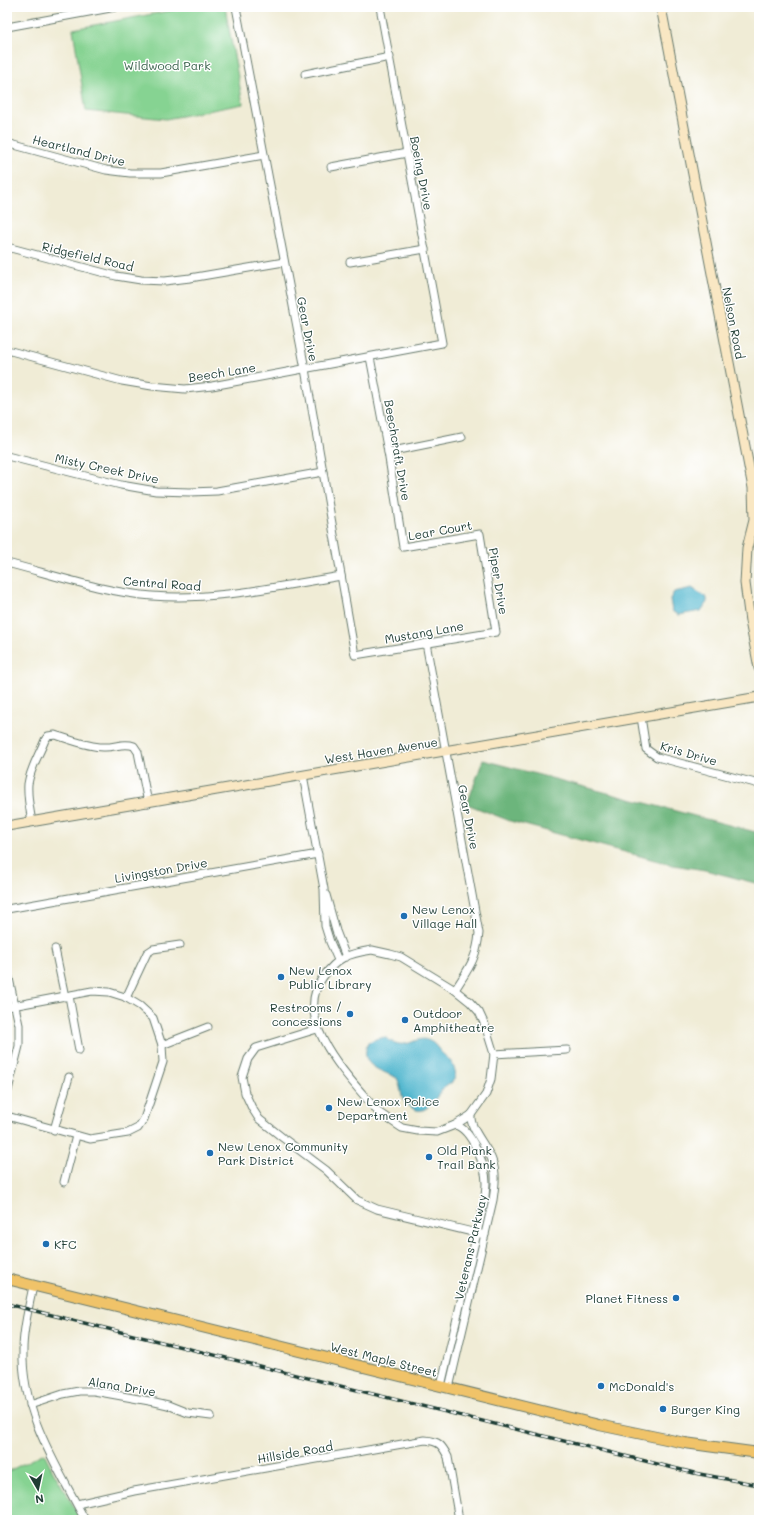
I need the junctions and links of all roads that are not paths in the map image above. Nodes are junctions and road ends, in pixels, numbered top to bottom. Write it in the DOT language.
graph roads {
  1 [pos="116,7"];
  2 [pos="236,7"];
  3 [pos="380,7"];
  4 [pos="661,7"];
  5 [pos="7,27"];
  6 [pos="390,57"];
  7 [pos="306,74"];
  8 [pos="7,143"];
  9 [pos="407,153"];
  10 [pos="264,155"];
  11 [pos="331,167"];
  12 [pos="7,247"];
  13 [pos="425,249"];
  14 [pos="284,262"];
  15 [pos="350,262"];
  16 [pos="442,343"];
  17 [pos="7,350"];
  18 [pos="370,357"];
  19 [pos="305,369"];
  20 [pos="462,437"];
  21 [pos="388,452"];
  22 [pos="7,456"];
  23 [pos="323,472"];
  24 [pos="480,534"];
  25 [pos="403,547"];
  26 [pos="7,563"];
  27 [pos="341,576"];
  28 [pos="496,632"];
  29 [pos="426,642"];
  30 [pos="355,655"];
  31 [pos="759,668"];
  32 [pos="759,697"];
  33 [pos="641,717"];
  34 [pos="445,751"];
  35 [pos="303,775"];
  36 [pos="759,784"];
  37 [pos="148,803"];
  38 [pos="32,822"];
  39 [pos="7,826"];
  40 [pos="318,854"];
  41 [pos="324,889"];
  42 [pos="7,909"];
  43 [pos="180,945"];
  44 [pos="55,949"];
  45 [pos="346,957"];
  46 [pos="338,960"];
  47 [pos="7,970"];
  48 [pos="455,990"];
  49 [pos="67,996"];
  50 [pos="126,998"];
  51 [pos="11,1007"];
  52 [pos="208,1027"];
  53 [pos="317,1029"];
  54 [pos="162,1045"];
  55 [pos="79,1050"];
  56 [pos="567,1050"];
  57 [pos="494,1054"];
  58 [pos="69,1077"];
  59 [pos="7,1094"];
  60 [pos="471,1115"];
  61 [pos="7,1116"];
  62 [pos="455,1126"];
  63 [pos="54,1130"];
  64 [pos="76,1136"];
  65 [pos="64,1182"];
  66 [pos="476,1233"];
  67 [pos="485,1235"];
  68 [pos="7,1279"];
  69 [pos="34,1286"];
  70 [pos="445,1387"];
  71 [pos="30,1405"];
  72 [pos="211,1416"];
  73 [pos="758,1454"];
  74 [pos="77,1504"];
  75 [pos="85,1520"];
  76 [pos="458,1520"];
  1 -- 5 [label="street"];
  2 -- 10 [label="street, Gear Drive"];
  3 -- 6 [label="street, Boeing Drive"];
  4 -- 31 [label="street, Nelson Road"];
  6 -- 7 [label="street"];
  6 -- 9 [label="street, Boeing Drive"];
  8 -- 10 [label="street, Heartland Drive"];
  9 -- 11 [label="street"];
  9 -- 13 [label="street, Boeing Drive"];
  10 -- 14 [label="street, Gear Drive"];
  12 -- 14 [label="street, Ridgefield Road"];
  13 -- 15 [label="street"];
  13 -- 16 [label="street, Boeing Drive"];
  14 -- 19 [label="street, Gear Drive"];
  16 -- 18 [label="street, Beech Lane"];
  17 -- 19 [label="street, Beech Lane"];
  18 -- 19 [label="street, Beech Lane"];
  18 -- 21 [label="street, Beechcraft Drive"];
  19 -- 23 [label="street, Gear Drive"];
  20 -- 21 [label="street"];
  21 -- 25 [label="street, Beechcraft Drive"];
  22 -- 23 [label="street, Misty Creek Drive"];
  23 -- 27 [label="street, Gear Drive"];
  24 -- 25 [label="street, Lear Court"];
  24 -- 28 [label="street, Piper Drive"];
  26 -- 27 [label="street, Central Road"];
  27 -- 30 [label="street, Gear Drive"];
  28 -- 29 [label="street, Mustang Lane"];
  29 -- 30 [label="street, Mustang Lane"];
  29 -- 34 [label="street, Gear Drive"];
  32 -- 33 [label="street, West Haven Avenue"];
  33 -- 34 [label="street, West Haven Avenue"];
  33 -- 36 [label="street, Kris Drive"];
  34 -- 35 [label="street, West Haven Avenue"];
  34 -- 48 [label="street, Gear Drive"];
  35 -- 37 [label="street, West Haven Avenue"];
  35 -- 40 [label="street"];
  37 -- 38 [label="street, West Haven Avenue"];
  37 -- 38 [label="street"];
  38 -- 39 [label="street, West Haven Avenue"];
  40 -- 41 [label="street"];
  40 -- 42 [label="street, Livingston Drive"];
  41 -- 45 [label="street"];
  41 -- 46 [label="street"];
  43 -- 50 [label="street"];
  44 -- 49 [label="street"];
  45 -- 46 [label="street"];
  45 -- 48 [label="street"];
  46 -- 53 [label="street"];
  47 -- 51 [label="street"];
  48 -- 57 [label="street"];
  49 -- 50 [label="street"];
  49 -- 51 [label="street"];
  49 -- 55 [label="street"];
  50 -- 54 [label="street"];
  51 -- 59 [label="street"];
  52 -- 54 [label="street"];
  53 -- 62 [label="street"];
  53 -- 66 [label="street"];
  54 -- 64 [label="street"];
  56 -- 57 [label="street"];
  57 -- 60 [label="street"];
  58 -- 63 [label="street"];
  60 -- 62 [label="street"];
  60 -- 67 [label="street, Veterans Parkway"];
  61 -- 63 [label="street"];
  62 -- 66 [label="street, Veterans Parkway"];
  63 -- 64 [label="street"];
  64 -- 65 [label="street"];
  66 -- 67 [label="street"];
  66 -- 70 [label="street, Veterans Parkway"];
  67 -- 70 [label="street, Veterans Parkway"];
  68 -- 69 [label="main road, West Maple Street"];
  69 -- 70 [label="main road, West Maple Street"];
  69 -- 71 [label="street"];
  70 -- 73 [label="main road, West Maple Street"];
  71 -- 72 [label="street, Alana Drive"];
  71 -- 74 [label="street"];
  74 -- 75 [label="street"];
  74 -- 76 [label="street, Hillside Road"];
}
